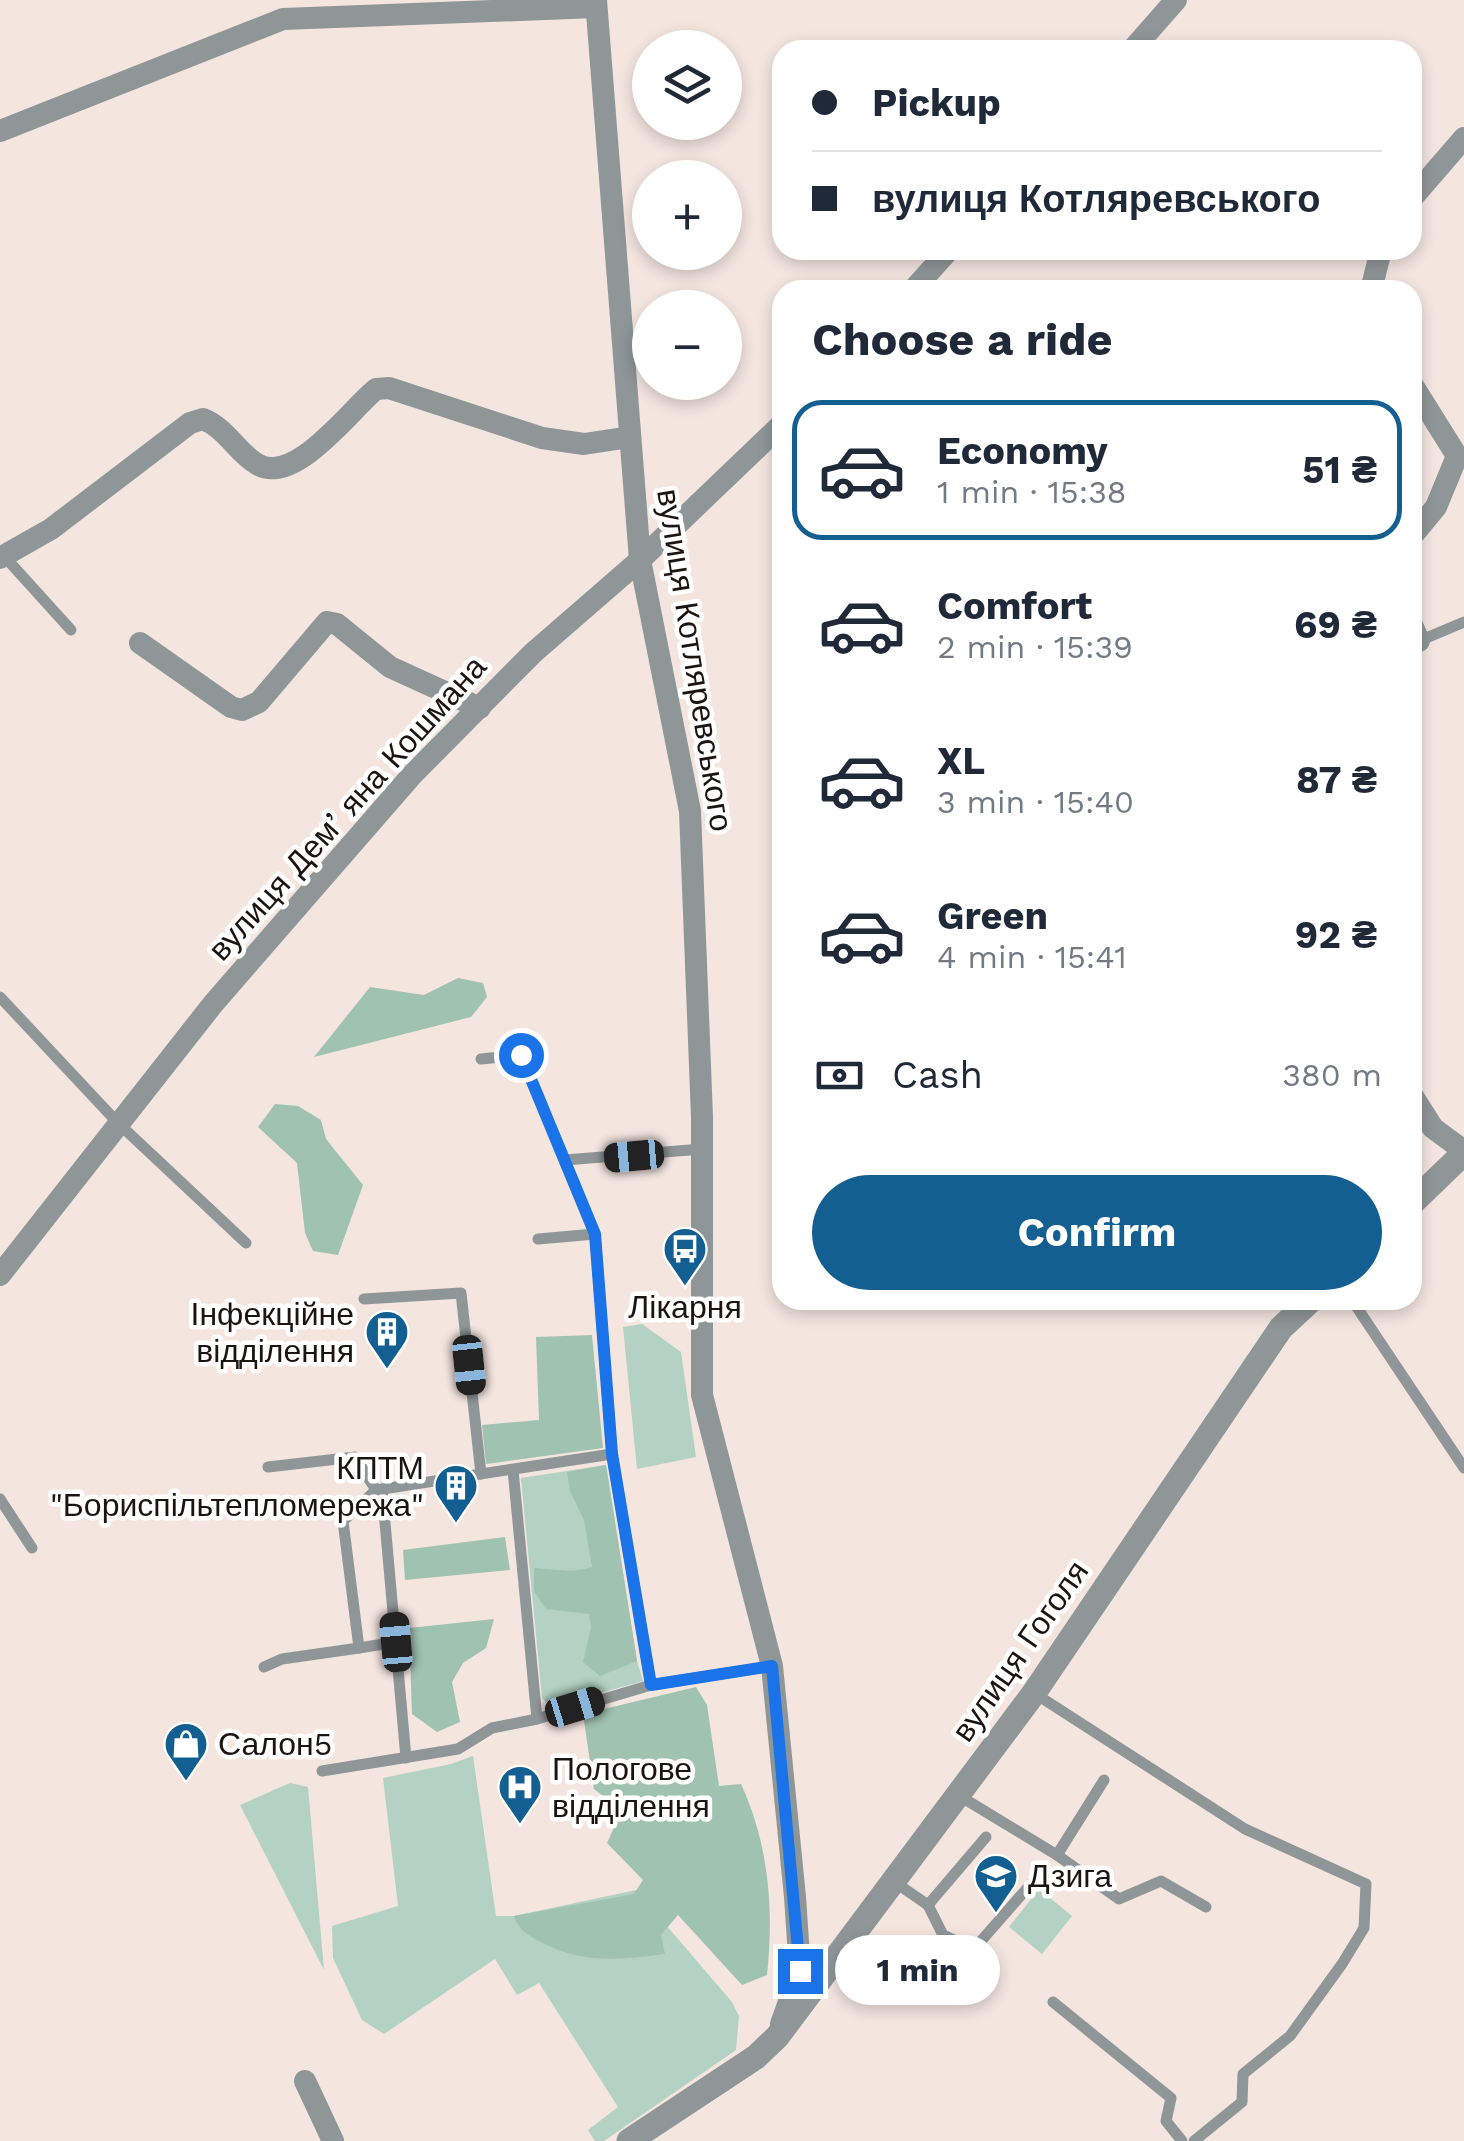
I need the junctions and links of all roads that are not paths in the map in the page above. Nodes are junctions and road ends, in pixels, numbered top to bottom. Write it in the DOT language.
graph roads {
  1 [pos="1176,0"];
  2 [pos="596,4"];
  3 [pos="460,6"];
  4 [pos="1141,40"];
  5 [pos="0,130"];
  6 [pos="1464,138"];
  7 [pos="1422,186"];
  8 [pos="940,260"];
  9 [pos="922,280"];
  10 [pos="1422,398"];
  11 [pos="772,434"];
  12 [pos="630,436"];
  13 [pos="1461,454"];
  14 [pos="1422,524"];
  15 [pos="2,557"];
  16 [pos="640,560"];
  17 [pos="1464,622"];
  18 [pos="71,630"];
  19 [pos="1422,634"];
  20 [pos="140,642"];
  21 [pos="480,708"];
  22 [pos="0,998"];
  23 [pos="482,1059"];
  24 [pos="1422,1111"];
  25 [pos="117,1122"];
  26 [pos="702,1149"];
  27 [pos="1464,1152"];
  28 [pos="565,1160"];
  29 [pos="1422,1192"];
  30 [pos="595,1234"];
  31 [pos="538,1239"];
  32 [pos="246,1243"];
  33 [pos="0,1275"];
  34 [pos="364,1299"];
  35 [pos="1301,1310"];
  36 [pos="1359,1310"];
  37 [pos="612,1454"];
  38 [pos="268,1466"];
  39 [pos="1464,1468"];
  40 [pos="513,1470"];
  41 [pos="481,1474"];
  42 [pos="379,1490"];
  43 [pos="0,1499"];
  44 [pos="32,1548"];
  45 [pos="396,1642"];
  46 [pos="359,1648"];
  47 [pos="264,1666"];
  48 [pos="772,1666"];
  49 [pos="651,1685"];
  50 [pos="1034,1694"];
  51 [pos="537,1719"];
  52 [pos="406,1758"];
  53 [pos="322,1770"];
  54 [pos="1104,1780"];
  55 [pos="958,1795"];
  56 [pos="986,1837"];
  57 [pos="1056,1855"];
  58 [pos="1036,1877"];
  59 [pos="893,1881"];
  60 [pos="928,1905"];
  61 [pos="1206,1908"];
  62 [pos="1052,2002"];
  63 [pos="777,2037"];
  64 [pos="305,2081"];
  65 [pos="333,2141"];
  66 [pos="629,2141"];
  67 [pos="1182,2141"];
  68 [pos="1194,2141"];
  1 -- 4 [label="street"];
  2 -- 3 [label="street"];
  2 -- 12 [label="street, вулиця Котляревського"];
  3 -- 5 [label="street"];
  6 -- 7 [label="street"];
  8 -- 9 [label="street"];
  10 -- 13 [label="street"];
  11 -- 16 [label="street, вулиця Демʼяна Кошмана"];
  12 -- 15 [label="street"];
  12 -- 16 [label="street, вулиця Котляревського"];
  13 -- 14 [label="street"];
  15 -- 18 [label="lane"];
  16 -- 21 [label="street, вулиця Демʼяна Кошмана"];
  16 -- 26 [label="street, вулиця Котляревського"];
  17 -- 19 [label="lane"];
  20 -- 21 [label="street"];
  21 -- 25 [label="street, вулиця Демʼяна Кошмана"];
  22 -- 25 [label="lane"];
  23 -- 28 [label="lane"];
  24 -- 27 [label="street"];
  25 -- 32 [label="lane"];
  25 -- 33 [label="street, вулиця Демʼяна Кошмана"];
  26 -- 28 [label="lane"];
  26 -- 48 [label="street, вулиця Котляревського"];
  27 -- 29 [label="street"];
  28 -- 30 [label="lane"];
  30 -- 31 [label="lane"];
  30 -- 37 [label="lane"];
  34 -- 41 [label="lane"];
  35 -- 50 [label="street, вулиця Гоголя"];
  36 -- 39 [label="lane"];
  37 -- 40 [label="lane"];
  37 -- 49 [label="lane"];
  38 -- 42 [label="lane"];
  40 -- 41 [label="lane"];
  40 -- 51 [label="lane"];
  41 -- 42 [label="lane"];
  42 -- 45 [label="lane"];
  42 -- 46 [label="lane"];
  43 -- 44 [label="lane"];
  45 -- 46 [label="lane"];
  45 -- 52 [label="lane"];
  46 -- 47 [label="lane"];
  48 -- 49 [label="lane"];
  48 -- 63 [label="street, вулиця Котляревського"];
  49 -- 51 [label="lane"];
  50 -- 55 [label="street, вулиця Гоголя"];
  50 -- 68 [label="lane"];
  51 -- 52 [label="lane"];
  52 -- 53 [label="lane"];
  54 -- 57 [label="lane"];
  55 -- 57 [label="lane"];
  55 -- 59 [label="street, вулиця Гоголя"];
  56 -- 60 [label="lane"];
  57 -- 61 [label="lane"];
  58 -- 60 [label="lane"];
  59 -- 60 [label="lane"];
  59 -- 63 [label="street, вулиця Гоголя"];
  62 -- 67 [label="lane"];
  63 -- 66 [label="street, вулиця Гоголя"];
  64 -- 65 [label="street"];
}
